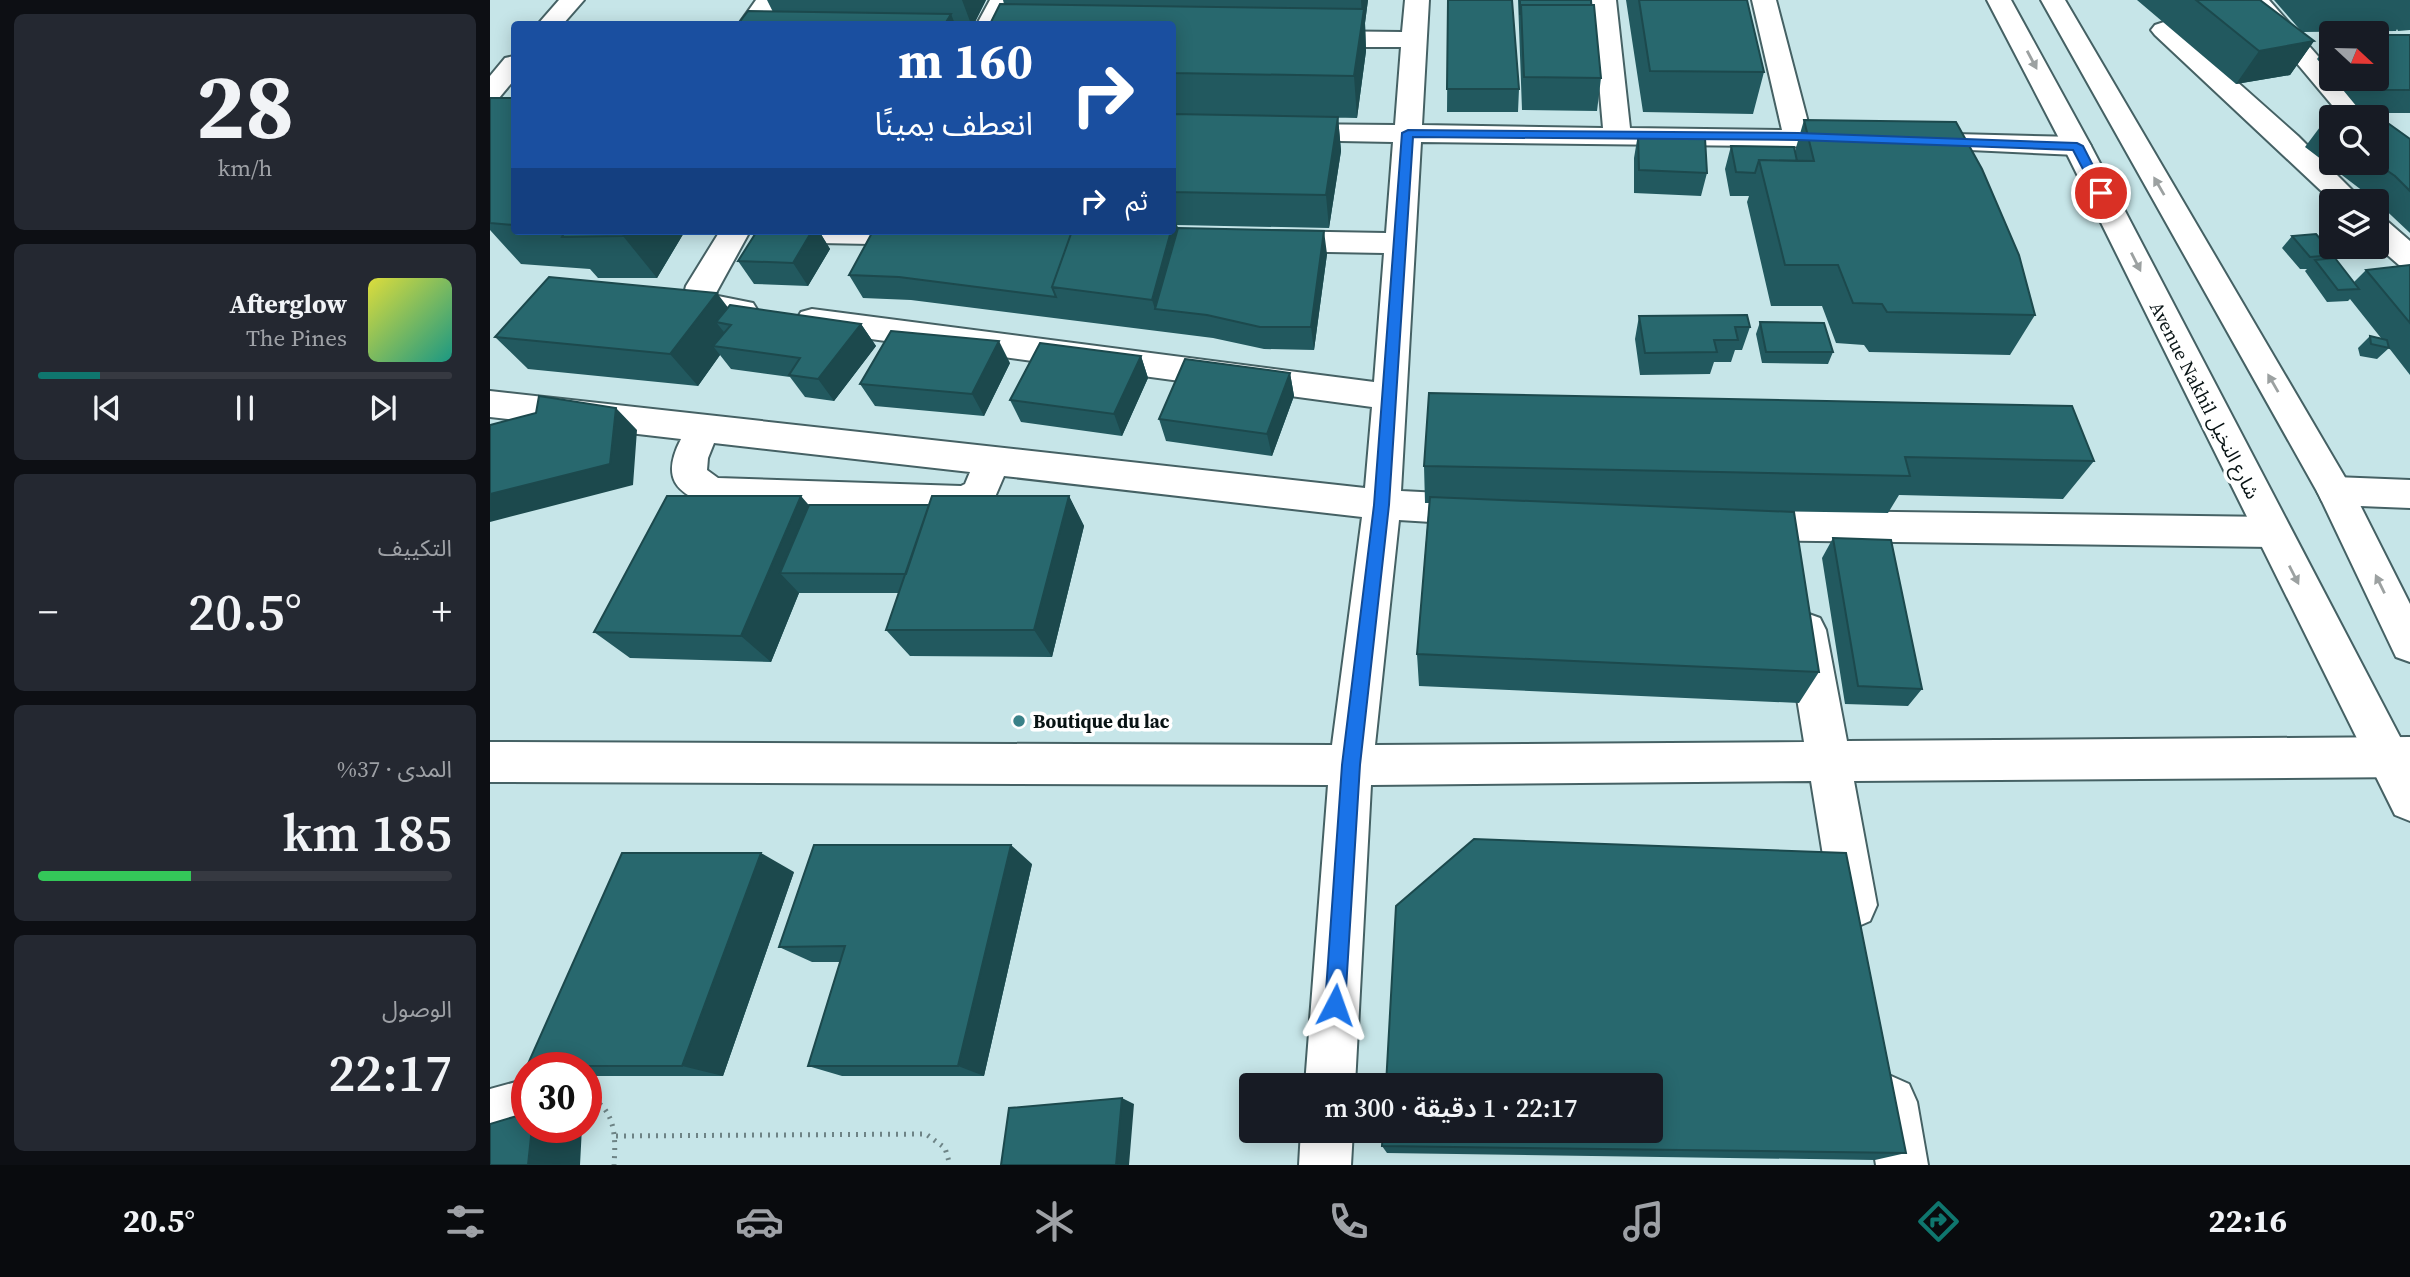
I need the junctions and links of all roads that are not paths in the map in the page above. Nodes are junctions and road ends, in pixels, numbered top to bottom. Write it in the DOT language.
graph roads {
  1 [pos="572,0"];
  2 [pos="769,0"];
  3 [pos="1002,0"];
  4 [pos="1417,0"];
  5 [pos="1604,0"];
  6 [pos="1764,0"];
  7 [pos="1999,0"];
  8 [pos="2053,0"];
  9 [pos="2256,0"];
  10 [pos="553,21"];
  11 [pos="753,21"];
  12 [pos="992,21"];
  13 [pos="2164,30"];
  14 [pos="1293,38"];
  15 [pos="1414,40"];
  16 [pos="2302,55"];
  17 [pos="2319,55"];
  18 [pos="511,68"];
  19 [pos="490,92"];
  20 [pos="2346,105"];
  21 [pos="1255,132"];
  22 [pos="1408,133"];
  23 [pos="1617,135"];
  24 [pos="1798,137"];
  25 [pos="2077,146"];
  26 [pos="2337,189"];
  27 [pos="733,235"];
  28 [pos="2389,239"];
  29 [pos="1248,241"];
  30 [pos="1400,243"];
  31 [pos="2410,258"];
  32 [pos="1389,397"];
  33 [pos="490,404"];
  34 [pos="704,428"];
  35 [pos="992,461"];
  36 [pos="2335,491"];
  37 [pos="2410,494"];
  38 [pos="1382,505"];
  39 [pos="1517,512"];
  40 [pos="1707,523"];
  41 [pos="2272,532"];
  42 [pos="1795,564"];
  43 [pos="2410,645"];
  44 [pos="2398,757"];
  45 [pos="1828,761"];
  46 [pos="490,762"];
  47 [pos="1351,765"];
  48 [pos="2410,800"];
  49 [pos="1863,949"];
  50 [pos="1882,1057"];
  51 [pos="1331,1073"];
  52 [pos="511,1109"];
  53 [pos="490,1115"];
  54 [pos="1326,1143"];
  55 [pos="1325,1165"];
  56 [pos="1902,1165"];
  1 -- 10 [label="street"];
  2 -- 11 [label="street"];
  3 -- 12 [label="street"];
  4 -- 15 [label="street"];
  5 -- 23 [label="street"];
  6 -- 24 [label="street"];
  7 -- 25 [label="street, Avenue Nakhil شارع النخيل, one-way"];
  36 -- 8 [label="street, one-way"];
  9 -- 16 [label="street"];
  13 -- 26 [label="street"];
  14 -- 15 [label="street"];
  15 -- 22 [label="street"];
  16 -- 17 [label="street"];
  16 -- 20 [label="street"];
  18 -- 19 [label="street"];
  21 -- 22 [label="street"];
  22 -- 23 [label="street"];
  22 -- 30 [label="street"];
  23 -- 24 [label="street"];
  24 -- 25 [label="street"];
  25 -- 41 [label="street, Avenue Nakhil شارع النخيل, one-way"];
  27 -- 32 [label="street"];
  28 -- 31 [label="street"];
  29 -- 30 [label="street"];
  30 -- 32 [label="street"];
  32 -- 38 [label="street"];
  33 -- 34 [label="street"];
  34 -- 35 [label="street"];
  34 -- 35 [label="street"];
  35 -- 38 [label="street"];
  36 -- 37 [label="street"];
  43 -- 36 [label="street, one-way"];
  38 -- 39 [label="street"];
  38 -- 47 [label="street"];
  40 -- 42 [label="street"];
  41 -- 42 [label="street"];
  41 -- 44 [label="street, Avenue Nakhil شارع النخيل, one-way"];
  42 -- 45 [label="street"];
  44 -- 45 [label="street"];
  44 -- 48 [label="street, Avenue Nakhil شارع النخيل"];
  45 -- 47 [label="street"];
  45 -- 49 [label="street"];
  46 -- 47 [label="street"];
  47 -- 51 [label="street"];
  50 -- 56 [label="street"];
  52 -- 53 [label="street"];
  54 -- 55 [label="street"];
}
